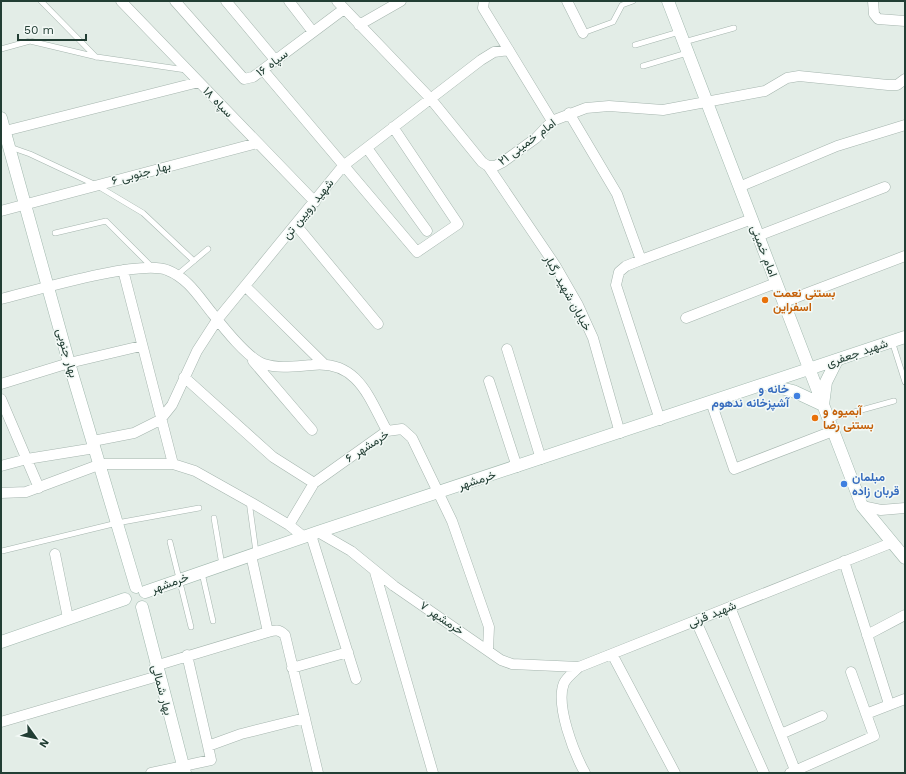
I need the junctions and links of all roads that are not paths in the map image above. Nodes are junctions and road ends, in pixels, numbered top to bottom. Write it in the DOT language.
graph roads {
  1 [pos="41,1"];
  2 [pos="121,1"];
  3 [pos="175,1"];
  4 [pos="226,1"];
  5 [pos="288,1"];
  6 [pos="337,1"];
  7 [pos="401,1"];
  8 [pos="484,1"];
  9 [pos="568,1"];
  10 [pos="633,1"];
  11 [pos="668,1"];
  12 [pos="873,1"];
  13 [pos="344,10"];
  14 [pos="905,21"];
  15 [pos="359,26"];
  16 [pos="734,28"];
  17 [pos="313,32"];
  18 [pos="582,33"];
  19 [pos="684,42"];
  20 [pos="635,45"];
  21 [pos="1,49"];
  22 [pos="509,50"];
  23 [pos="97,57"];
  24 [pos="276,61"];
  25 [pos="642,66"];
  26 [pos="188,70"];
  27 [pos="263,70"];
  28 [pos="905,79"];
  29 [pos="199,82"];
  30 [pos="430,98"];
  31 [pos="707,101"];
  32 [pos="569,114"];
  33 [pos="552,121"];
  34 [pos="905,125"];
  35 [pos="393,128"];
  36 [pos="4,132"];
  37 [pos="258,143"];
  38 [pos="367,148"];
  39 [pos="343,166"];
  40 [pos="488,166"];
  41 [pos="96,185"];
  42 [pos="740,187"];
  43 [pos="885,187"];
  44 [pos="315,202"];
  45 [pos="25,204"];
  46 [pos="1,211"];
  47 [pos="752,219"];
  48 [pos="296,225"];
  49 [pos="427,231"];
  50 [pos="55,233"];
  51 [pos="758,236"];
  52 [pos="208,249"];
  53 [pos="905,256"];
  54 [pos="641,260"];
  55 [pos="194,261"];
  56 [pos="152,267"];
  57 [pos="122,270"];
  58 [pos="177,275"];
  59 [pos="776,283"];
  60 [pos="49,286"];
  61 [pos="245,286"];
  62 [pos="1,299"];
  63 [pos="784,302"];
  64 [pos="686,318"];
  65 [pos="217,320"];
  66 [pos="378,324"];
  67 [pos="905,337"];
  68 [pos="892,341"];
  69 [pos="141,346"];
  70 [pos="507,349"];
  71 [pos="244,350"];
  72 [pos="837,360"];
  73 [pos="69,363"];
  74 [pos="324,364"];
  75 [pos="810,370"];
  76 [pos="184,377"];
  77 [pos="489,381"];
  78 [pos="905,382"];
  79 [pos="1,384"];
  80 [pos="765,385"];
  81 [pos="1,399"];
  82 [pos="894,401"];
  83 [pos="711,402"];
  84 [pos="823,405"];
  85 [pos="828,419"];
  86 [pos="160,420"];
  87 [pos="660,420"];
  88 [pos="312,430"];
  89 [pos="387,431"];
  90 [pos="833,431"];
  91 [pos="620,433"];
  92 [pos="94,444"];
  93 [pos="27,459"];
  94 [pos="541,459"];
  95 [pos="101,464"];
  96 [pos="173,464"];
  97 [pos="1,466"];
  98 [pos="517,467"];
  99 [pos="314,483"];
  100 [pos="39,488"];
  101 [pos="439,492"];
  102 [pos="1,493"];
  103 [pos="248,501"];
  104 [pos="862,506"];
  105 [pos="199,508"];
  106 [pos="905,508"];
  107 [pos="214,518"];
  108 [pos="117,523"];
  109 [pos="289,525"];
  110 [pos="311,535"];
  111 [pos="170,542"];
  112 [pos="891,542"];
  113 [pos="2,551"];
  114 [pos="55,554"];
  115 [pos="254,554"];
  116 [pos="905,558"];
  117 [pos="844,561"];
  118 [pos="222,565"];
  119 [pos="202,572"];
  120 [pos="375,572"];
  121 [pos="180,579"];
  122 [pos="141,590"];
  123 [pos="125,599"];
  124 [pos="142,607"];
  125 [pos="730,607"];
  126 [pos="905,615"];
  127 [pos="68,618"];
  128 [pos="213,621"];
  129 [pos="696,621"];
  130 [pos="191,627"];
  131 [pos="268,632"];
  132 [pos="868,635"];
  133 [pos="1,642"];
  134 [pos="488,650"];
  135 [pos="348,652"];
  136 [pos="612,654"];
  137 [pos="187,655"];
  138 [pos="579,667"];
  139 [pos="292,668"];
  140 [pos="157,671"];
  141 [pos="851,672"];
  142 [pos="356,679"];
  143 [pos="905,698"];
  144 [pos="889,704"];
  145 [pos="866,714"];
  146 [pos="822,716"];
  147 [pos="306,718"];
  148 [pos="1,722"];
  149 [pos="781,734"];
  150 [pos="208,746"];
  151 [pos="184,770"];
  152 [pos="792,772"];
  153 [pos="152,773"];
  154 [pos="316,773"];
  155 [pos="433,773"];
  156 [pos="585,773"];
  157 [pos="675,773"];
  158 [pos="764,773"];
  1 -- 23 [label="lane"];
  2 -- 26 [label="street, سپاه ۱۸"];
  3 -- 27 [label="street, سپاه ۱۶"];
  4 -- 24 [label="street"];
  5 -- 17 [label="street"];
  6 -- 13 [label="street, خیابان شهید رگبار"];
  7 -- 15 [label="street"];
  8 -- 22 [label="street"];
  9 -- 18 [label="street"];
  10 -- 18 [label="lane"];
  11 -- 19 [label="street, امام خمینی"];
  12 -- 14 [label="street"];
  13 -- 15 [label="street, خیابان شهید رگبار"];
  13 -- 17 [label="street, سپاه ۱۶"];
  15 -- 30 [label="street, خیابان شهید رگبار"];
  16 -- 19 [label="lane"];
  17 -- 24 [label="street, سپاه ۱۶"];
  19 -- 20 [label="lane"];
  19 -- 25 [label="lane"];
  19 -- 31 [label="street, امام خمینی"];
  21 -- 23 [label="lane"];
  22 -- 30 [label="street, شهید رویین تن"];
  22 -- 33 [label="street"];
  23 -- 26 [label="lane"];
  24 -- 27 [label="street, سپاه ۱۶"];
  26 -- 29 [label="street, سپاه ۱۸"];
  27 -- 39 [label="street"];
  28 -- 31 [label="street, امام خمینی ۲۱"];
  29 -- 36 [label="street"];
  29 -- 37 [label="street, سپاه ۱۸"];
  30 -- 35 [label="street, شهید رویین تن"];
  30 -- 40 [label="street, خیابان شهید رگبار"];
  31 -- 32 [label="street, امام خمینی ۲۱"];
  31 -- 42 [label="street, امام خمینی"];
  32 -- 33 [label="street, امام خمینی ۲۱"];
  32 -- 54 [label="street"];
  33 -- 40 [label="street, امام خمینی ۲۱"];
  34 -- 42 [label="street"];
  35 -- 38 [label="street, شهید رویین تن"];
  35 -- 39 [label="street"];
  36 -- 41 [label="lane"];
  36 -- 45 [label="street, بهار جنوبی"];
  37 -- 41 [label="street, بهار جنوبی ۶"];
  37 -- 44 [label="street, سپاه ۱۸"];
  38 -- 39 [label="street, شهید رویین تن"];
  38 -- 49 [label="street"];
  39 -- 44 [label="street, شهید رویین تن"];
  40 -- 91 [label="street, خیابان شهید رگبار"];
  41 -- 45 [label="street, بهار جنوبی ۶"];
  41 -- 55 [label="lane"];
  42 -- 47 [label="street, امام خمینی"];
  43 -- 51 [label="street"];
  44 -- 48 [label="street, شهید رویین تن"];
  45 -- 46 [label="street, بهار جنوبی ۶"];
  45 -- 60 [label="street, بهار جنوبی"];
  47 -- 51 [label="street, امام خمینی"];
  47 -- 54 [label="street"];
  48 -- 61 [label="street, شهید رویین تن"];
  48 -- 66 [label="street"];
  50 -- 56 [label="lane"];
  51 -- 59 [label="street, امام خمینی"];
  52 -- 55 [label="lane"];
  53 -- 63 [label="street"];
  54 -- 87 [label="street"];
  55 -- 58 [label="lane"];
  56 -- 57 [label="street"];
  56 -- 58 [label="street"];
  57 -- 60 [label="street"];
  57 -- 69 [label="street"];
  58 -- 65 [label="street"];
  59 -- 63 [label="street, امام خمینی"];
  59 -- 64 [label="street"];
  60 -- 62 [label="street"];
  60 -- 73 [label="street, بهار جنوبی"];
  61 -- 65 [label="street, شهید رویین تن"];
  61 -- 74 [label="street"];
  63 -- 75 [label="street, امام خمینی"];
  65 -- 71 [label="street"];
  65 -- 76 [label="street, شهید رویین تن"];
  67 -- 68 [label="street, شهید جعفری"];
  68 -- 72 [label="street, شهید جعفری"];
  68 -- 78 [label="lane"];
  69 -- 73 [label="street"];
  69 -- 86 [label="street"];
  70 -- 94 [label="street"];
  71 -- 74 [label="street"];
  71 -- 88 [label="street"];
  72 -- 75 [label="street, شهید جعفری"];
  72 -- 84 [label="street"];
  73 -- 79 [label="street"];
  73 -- 92 [label="street, بهار جنوبی"];
  74 -- 89 [label="street"];
  75 -- 80 [label="street, خرمشهر"];
  75 -- 84 [label="street, امام خمینی"];
  76 -- 86 [label="street, شهید رویین تن"];
  76 -- 99 [label="street"];
  77 -- 98 [label="street"];
  80 -- 83 [label="street, خرمشهر"];
  80 -- 84 [label="street"];
  81 -- 93 [label="street"];
  82 -- 85 [label="lane"];
  83 -- 87 [label="street, خرمشهر"];
  83 -- 90 [label="street"];
  84 -- 85 [label="street, امام خمینی"];
  85 -- 90 [label="street, امام خمینی"];
  86 -- 92 [label="street"];
  86 -- 96 [label="street"];
  87 -- 91 [label="street, خرمشهر"];
  89 -- 99 [label="street, خرمشهر ۶"];
  89 -- 101 [label="street, خرمشهر ۶"];
  90 -- 104 [label="street, امام خمینی"];
  91 -- 94 [label="street, خرمشهر"];
  92 -- 93 [label="street"];
  92 -- 95 [label="street, بهار جنوبی"];
  93 -- 97 [label="street"];
  93 -- 100 [label="street"];
  94 -- 98 [label="street, خرمشهر"];
  95 -- 96 [label="street, خرمشهر ۷"];
  95 -- 100 [label="street"];
  95 -- 108 [label="street, بهار جنوبی"];
  96 -- 103 [label="street, خرمشهر ۷"];
  98 -- 101 [label="street, خرمشهر"];
  99 -- 109 [label="street, خرمشهر ۶"];
  100 -- 102 [label="street"];
  101 -- 110 [label="street, خرمشهر"];
  101 -- 134 [label="street, خرمشهر ۶"];
  103 -- 109 [label="street, خرمشهر ۷"];
  103 -- 115 [label="lane"];
  104 -- 106 [label="street"];
  104 -- 112 [label="street, امام خمینی"];
  105 -- 108 [label="lane"];
  107 -- 118 [label="lane"];
  108 -- 113 [label="lane"];
  108 -- 122 [label="street, بهار جنوبی"];
  109 -- 110 [label="street, خرمشهر ۷"];
  110 -- 115 [label="street, خرمشهر"];
  110 -- 120 [label="street, خرمشهر ۷"];
  110 -- 135 [label="street"];
  111 -- 121 [label="lane"];
  112 -- 116 [label="street, امام خمینی"];
  112 -- 117 [label="street, شهید قرنی"];
  114 -- 127 [label="street"];
  115 -- 118 [label="street, خرمشهر"];
  115 -- 131 [label="street"];
  117 -- 125 [label="street, شهید قرنی"];
  117 -- 132 [label="street"];
  118 -- 119 [label="street, خرمشهر"];
  119 -- 121 [label="street, خرمشهر"];
  119 -- 128 [label="lane"];
  120 -- 134 [label="street, خرمشهر ۷"];
  120 -- 155 [label="street"];
  121 -- 122 [label="street, خرمشهر"];
  121 -- 130 [label="lane"];
  122 -- 123 [label="street"];
  122 -- 124 [label="street"];
  123 -- 124 [label="street"];
  123 -- 127 [label="street"];
  124 -- 140 [label="street, بهار شمالی"];
  125 -- 129 [label="street, شهید قرنی"];
  125 -- 149 [label="street"];
  126 -- 132 [label="street"];
  127 -- 133 [label="street"];
  129 -- 136 [label="street, شهید قرنی"];
  129 -- 158 [label="street"];
  131 -- 137 [label="street"];
  131 -- 139 [label="street"];
  132 -- 144 [label="street"];
  134 -- 138 [label="street, خرمشهر ۷"];
  135 -- 139 [label="street"];
  135 -- 142 [label="street"];
  136 -- 138 [label="street, شهید قرنی"];
  136 -- 157 [label="street"];
  137 -- 140 [label="street"];
  137 -- 150 [label="street"];
  138 -- 156 [label="street"];
  139 -- 147 [label="street"];
  140 -- 148 [label="street"];
  140 -- 151 [label="street, بهار شمالی"];
  141 -- 145 [label="street"];
  143 -- 144 [label="street"];
  144 -- 145 [label="street"];
  145 -- 152 [label="street"];
  146 -- 149 [label="street"];
  147 -- 150 [label="street"];
  147 -- 154 [label="street"];
  149 -- 152 [label="street"];
  150 -- 151 [label="street"];
  151 -- 153 [label="street"];
}
